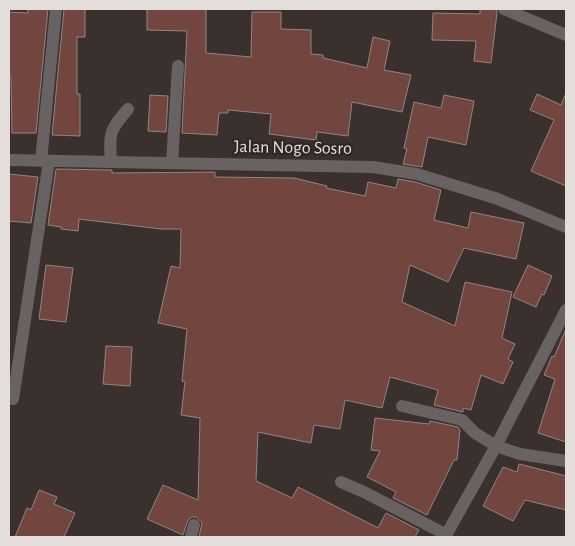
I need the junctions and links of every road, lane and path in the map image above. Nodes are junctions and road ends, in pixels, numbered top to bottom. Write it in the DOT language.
graph roads {
  1 [pos="56,9"];
  2 [pos="504,9"];
  3 [pos="566,35"];
  4 [pos="178,66"];
  5 [pos="128,109"];
  6 [pos="9,160"];
  7 [pos="45,161"];
  8 [pos="111,162"];
  9 [pos="172,163"];
  10 [pos="566,227"];
  11 [pos="566,310"];
  12 [pos="13,399"];
  13 [pos="402,406"];
  14 [pos="496,446"];
  15 [pos="566,460"];
  16 [pos="341,482"];
  17 [pos="194,524"];
  18 [pos="446,536"];
  19 [pos="191,537"];
  1 -- 7 [label="street"];
  2 -- 3 [label="street"];
  4 -- 9 [label="street"];
  5 -- 8 [label="street"];
  6 -- 7 [label="street, Jalan Nogo Sosro"];
  7 -- 8 [label="street, Jalan Nogo Sosro"];
  7 -- 12 [label="street"];
  8 -- 9 [label="street, Jalan Nogo Sosro"];
  9 -- 10 [label="street, Jalan Nogo Sosro"];
  11 -- 14 [label="street"];
  13 -- 14 [label="street"];
  14 -- 15 [label="street"];
  14 -- 18 [label="street"];
  16 -- 18 [label="street"];
  17 -- 19 [label="street"];
}
